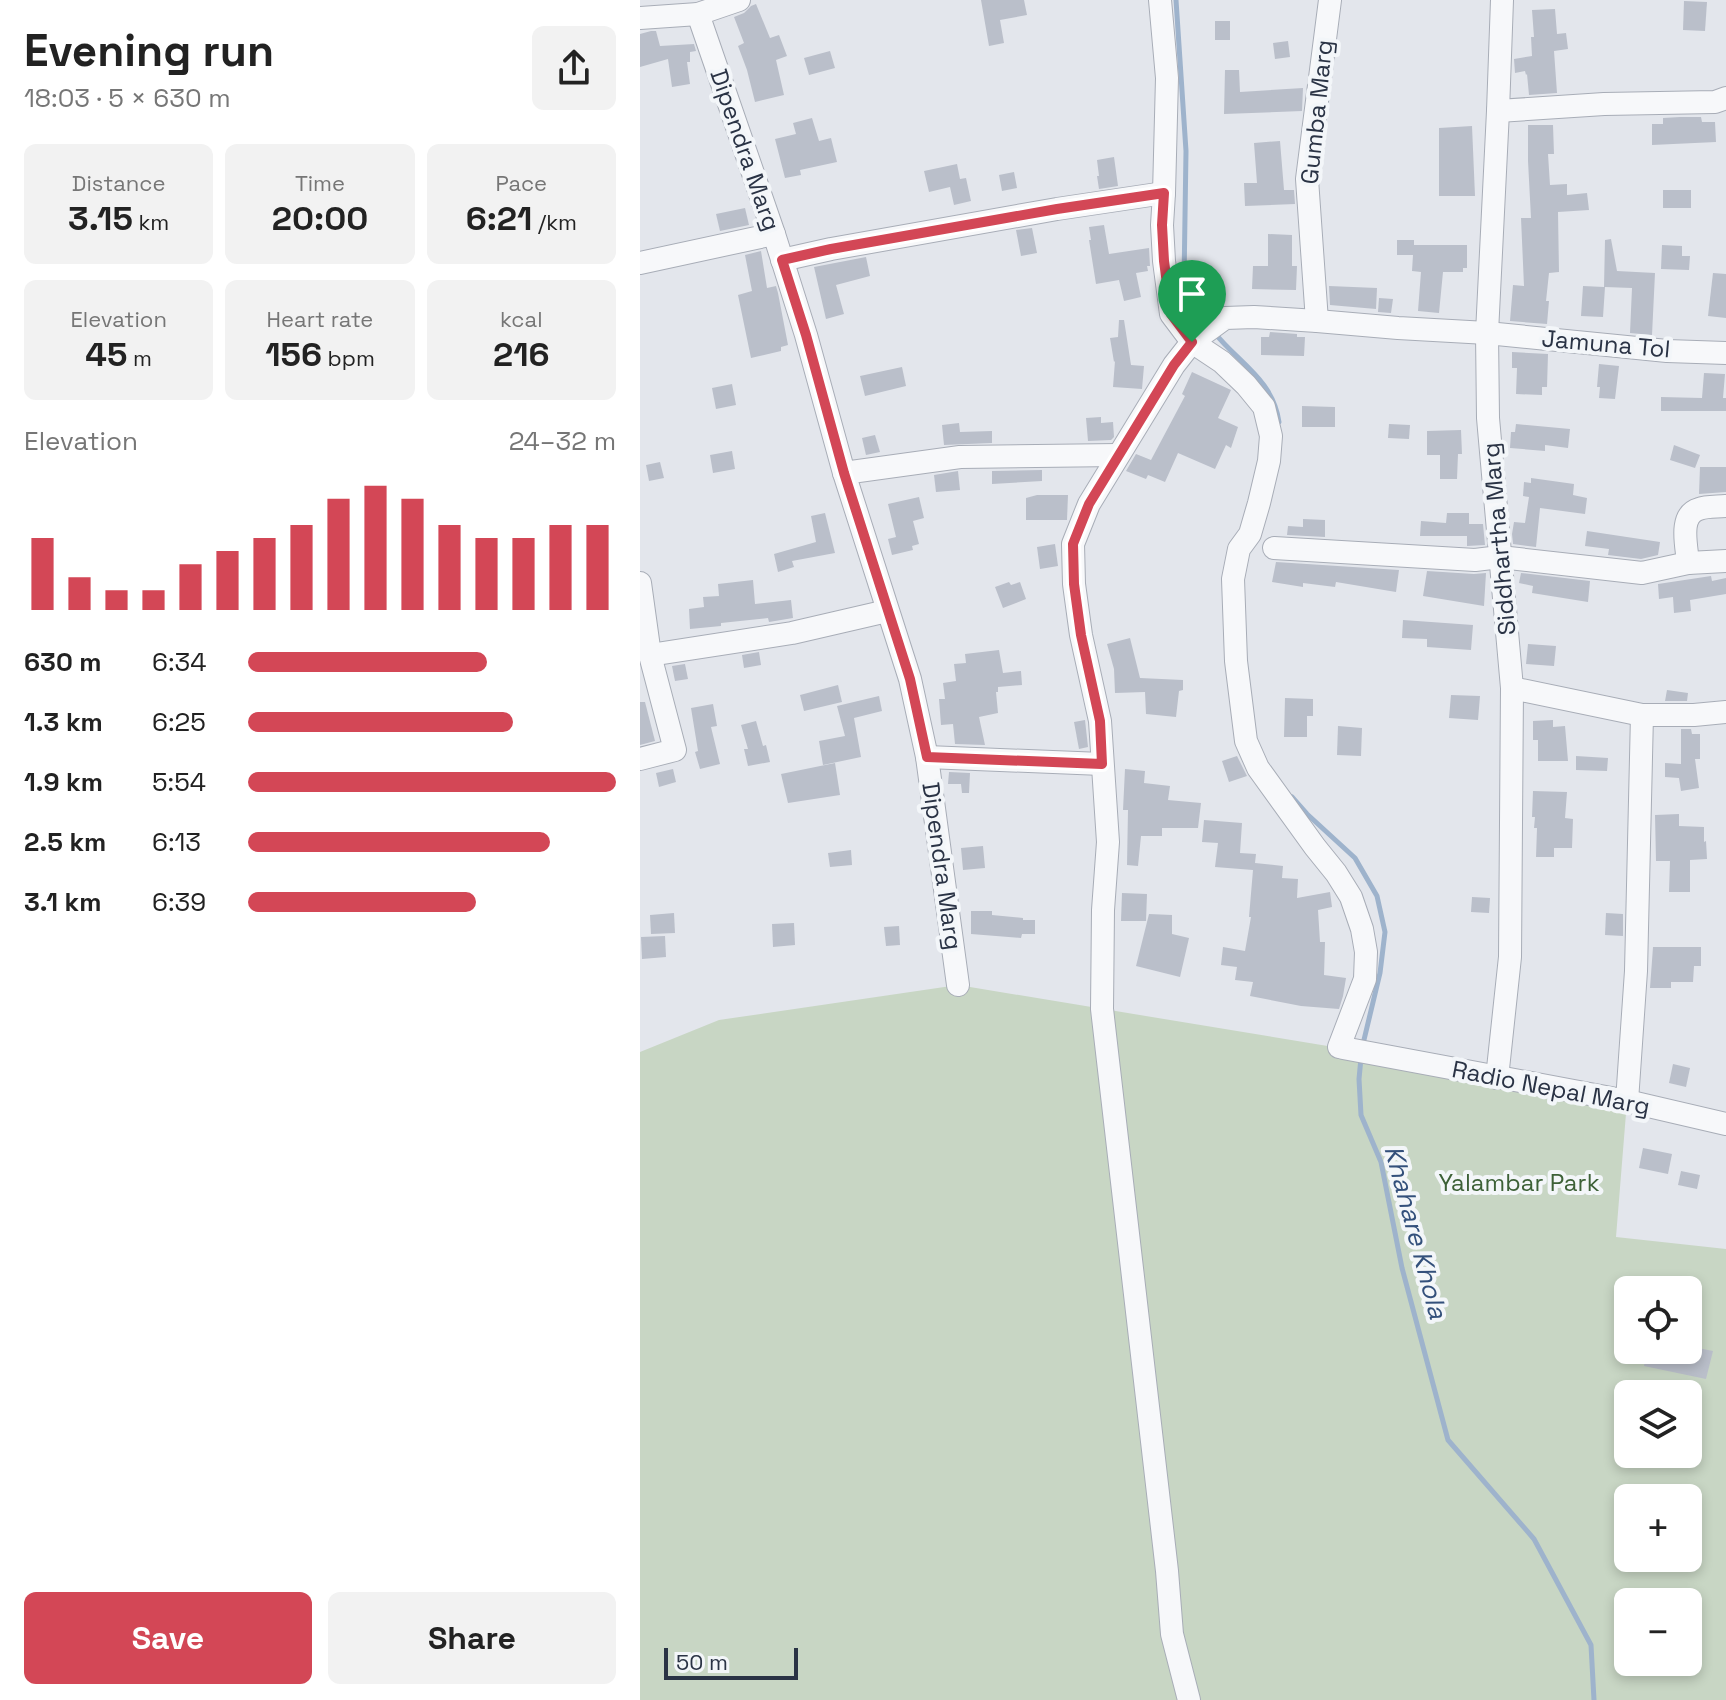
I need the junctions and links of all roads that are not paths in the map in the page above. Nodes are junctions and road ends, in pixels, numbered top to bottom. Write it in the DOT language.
graph roads {
  1 [pos="739,0"];
  2 [pos="1160,0"];
  3 [pos="1330,0"];
  4 [pos="1502,0"];
  5 [pos="668,8"];
  6 [pos="698,14"];
  7 [pos="640,18"];
  8 [pos="1726,98"];
  9 [pos="1498,111"];
  10 [pos="1164,193"];
  11 [pos="774,234"];
  12 [pos="782,260"];
  13 [pos="640,263"];
  14 [pos="1317,321"];
  15 [pos="1487,333"];
  16 [pos="1196,339"];
  17 [pos="1726,353"];
  18 [pos="1118,455"];
  19 [pos="844,473"];
  20 [pos="1726,506"];
  21 [pos="1274,548"];
  22 [pos="1500,557"];
  23 [pos="1726,561"];
  24 [pos="1688,563"];
  25 [pos="640,583"];
  26 [pos="887,611"];
  27 [pos="650,655"];
  28 [pos="1512,688"];
  29 [pos="1726,712"];
  30 [pos="1642,715"];
  31 [pos="927,757"];
  32 [pos="640,759"];
  33 [pos="1102,764"];
  34 [pos="958,985"];
  35 [pos="1497,1078"];
  36 [pos="1627,1101"];
  37 [pos="1726,1124"];
  38 [pos="1189,1700"];
  1 -- 6 [label="street"];
  2 -- 10 [label="street"];
  3 -- 14 [label="street, Gumba Marg"];
  4 -- 9 [label="street, Siddhartha Marg"];
  5 -- 6 [label="street"];
  5 -- 7 [label="street"];
  6 -- 11 [label="street, Dipendra Marg"];
  8 -- 9 [label="street"];
  9 -- 15 [label="street, Siddhartha Marg"];
  10 -- 12 [label="street"];
  10 -- 16 [label="street"];
  11 -- 12 [label="street, Dipendra Marg"];
  11 -- 13 [label="street"];
  12 -- 19 [label="street, Dipendra Marg"];
  14 -- 15 [label="street, Jamuna Tol"];
  14 -- 16 [label="street, Jamuna Tol"];
  15 -- 17 [label="street, Jamuna Tol"];
  15 -- 22 [label="street, Siddhartha Marg"];
  16 -- 18 [label="street"];
  16 -- 35 [label="street, Radio Nepal Marg"];
  18 -- 19 [label="street"];
  18 -- 33 [label="street"];
  19 -- 26 [label="street, Dipendra Marg"];
  20 -- 24 [label="street"];
  21 -- 22 [label="street"];
  22 -- 24 [label="street"];
  22 -- 28 [label="street, Siddhartha Marg"];
  23 -- 24 [label="street"];
  25 -- 27 [label="street"];
  26 -- 27 [label="street"];
  26 -- 31 [label="street, Dipendra Marg"];
  27 -- 32 [label="street"];
  28 -- 30 [label="street"];
  28 -- 35 [label="street, Siddhartha Marg"];
  29 -- 30 [label="street"];
  30 -- 36 [label="street"];
  31 -- 33 [label="street"];
  31 -- 34 [label="street, Dipendra Marg"];
  33 -- 38 [label="street"];
  35 -- 36 [label="street, Radio Nepal Marg"];
  36 -- 37 [label="street, Radio Nepal Marg"];
}
